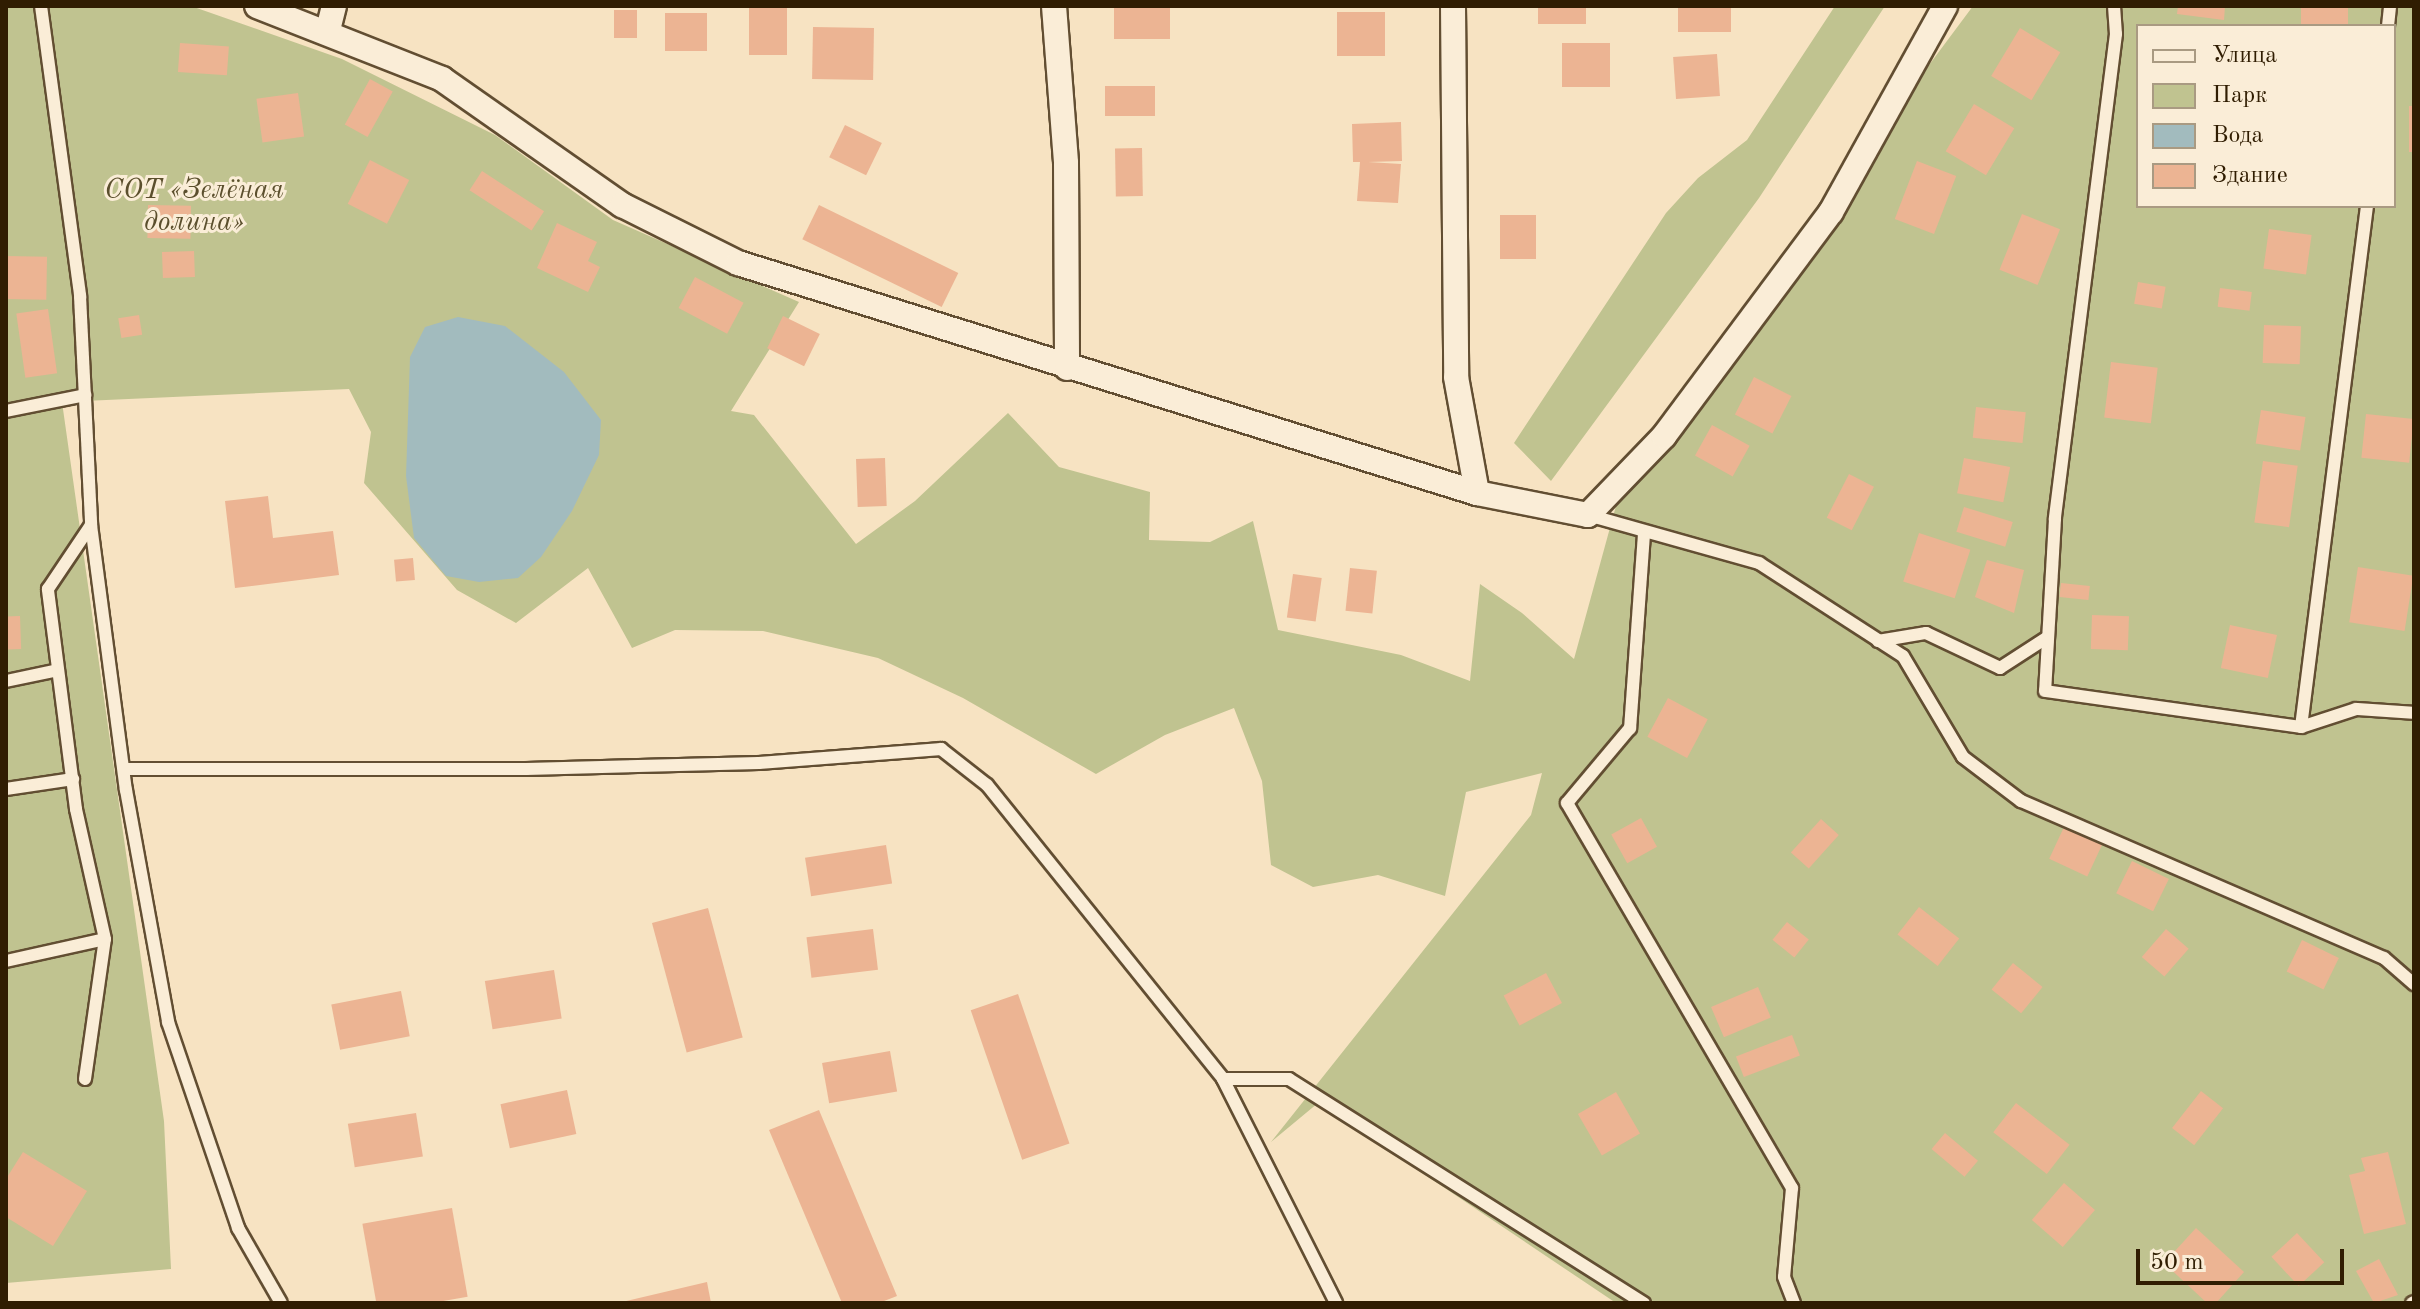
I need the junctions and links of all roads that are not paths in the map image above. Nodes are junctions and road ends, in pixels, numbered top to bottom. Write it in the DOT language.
graph roads {
  1 [pos="41,6"];
  2 [pos="257,6"];
  3 [pos="334,6"];
  4 [pos="1054,6"];
  5 [pos="1453,6"];
  6 [pos="1945,6"];
  7 [pos="2114,6"];
  8 [pos="328,30"];
  9 [pos="2367,208"];
  10 [pos="1067,368"];
  11 [pos="85,395"];
  12 [pos="6,411"];
  13 [pos="1477,493"];
  14 [pos="1588,515"];
  15 [pos="91,525"];
  16 [pos="1644,534"];
  17 [pos="2048,637"];
  18 [pos="1878,641"];
  19 [pos="58,670"];
  20 [pos="6,681"];
  21 [pos="2414,713"];
  22 [pos="2301,727"];
  23 [pos="124,769"];
  24 [pos="73,779"];
  25 [pos="6,789"];
  26 [pos="105,939"];
  27 [pos="6,961"];
  28 [pos="2414,984"];
  29 [pos="85,1079"];
  30 [pos="1223,1079"];
  31 [pos="281,1303"];
  32 [pos="1336,1303"];
  33 [pos="1644,1303"];
  34 [pos="1794,1303"];
  1 -- 11 [label="lane"];
  2 -- 8 [label="street"];
  3 -- 8 [label="street"];
  4 -- 10 [label="street"];
  5 -- 13 [label="street"];
  6 -- 14 [label="street"];
  7 -- 17 [label="lane"];
  8 -- 10 [label="street"];
  9 -- 22 [label="lane"];
  10 -- 13 [label="street"];
  11 -- 12 [label="lane"];
  11 -- 15 [label="lane"];
  13 -- 14 [label="street"];
  14 -- 16 [label="lane"];
  15 -- 19 [label="lane"];
  15 -- 23 [label="lane"];
  16 -- 18 [label="lane"];
  16 -- 34 [label="lane"];
  17 -- 18 [label="lane"];
  17 -- 22 [label="lane"];
  18 -- 28 [label="lane"];
  19 -- 20 [label="lane"];
  19 -- 24 [label="lane"];
  21 -- 22 [label="lane"];
  23 -- 30 [label="lane"];
  23 -- 31 [label="lane"];
  24 -- 25 [label="lane"];
  24 -- 26 [label="lane"];
  26 -- 27 [label="lane"];
  26 -- 29 [label="lane"];
  30 -- 32 [label="lane"];
  30 -- 33 [label="lane"];
}
